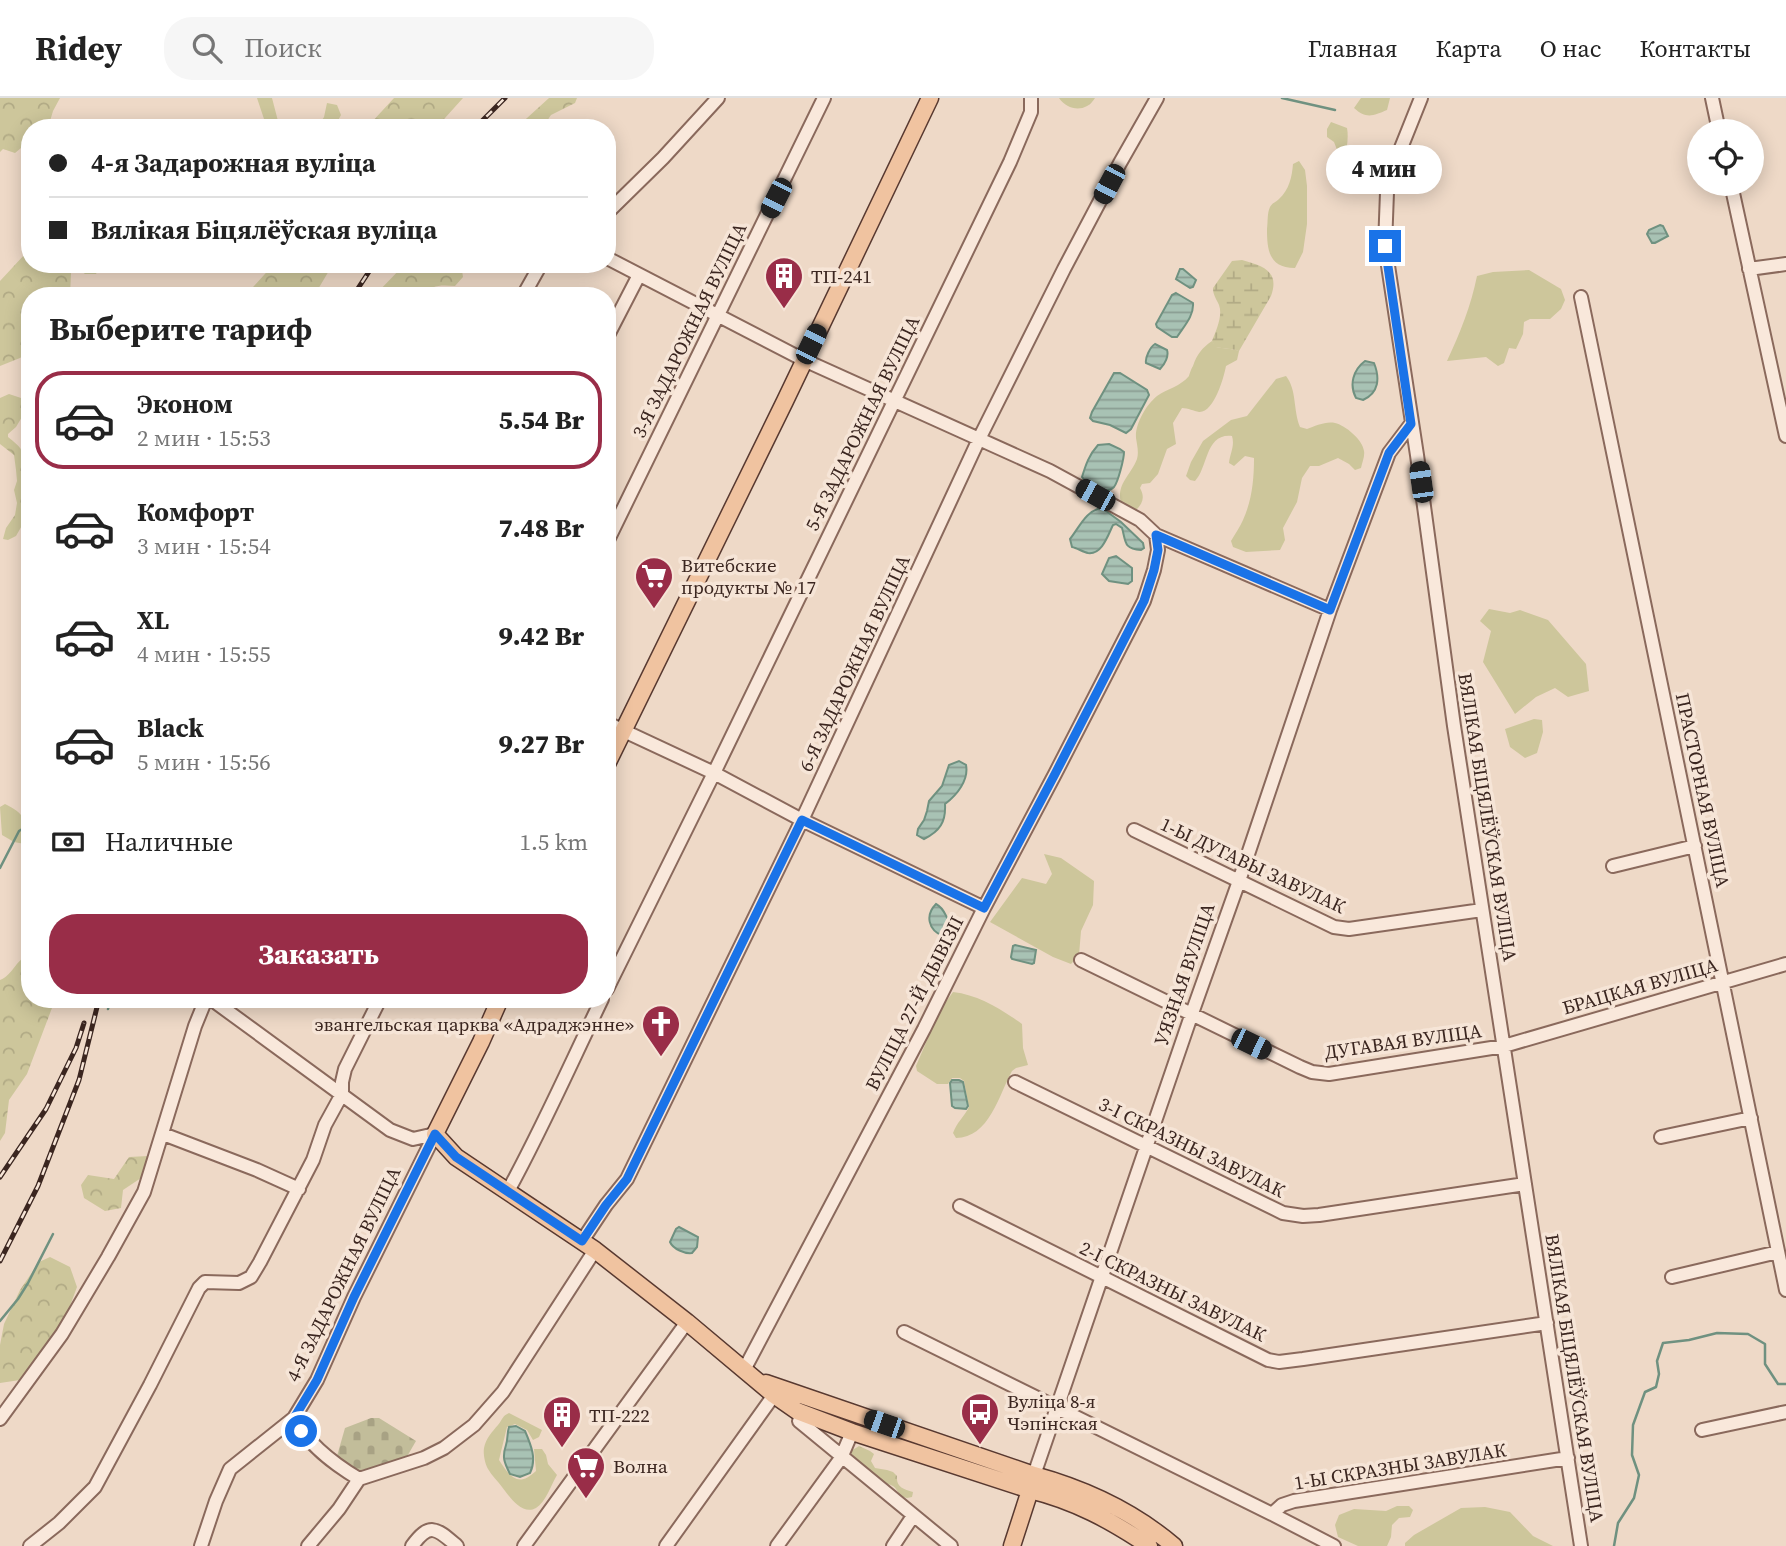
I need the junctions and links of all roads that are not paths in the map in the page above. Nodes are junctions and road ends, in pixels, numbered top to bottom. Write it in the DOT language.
graph roads {
  1 [pos="718,98"];
  2 [pos="824,98"];
  3 [pos="930,98"];
  4 [pos="1031,98"];
  5 [pos="1157,98"];
  6 [pos="1421,98"];
  7 [pos="1712,98"];
  8 [pos="1716,119"];
  9 [pos="1734,196"];
  10 [pos="616,204"];
  11 [pos="616,263"];
  12 [pos="1786,264"];
  13 [pos="1749,269"];
  14 [pos="639,275"];
  15 [pos="1581,297"];
  16 [pos="717,315"];
  17 [pos="616,320"];
  18 [pos="804,360"];
  19 [pos="895,400"];
  20 [pos="1411,424"];
  21 [pos="1786,436"];
  22 [pos="979,439"];
  23 [pos="1389,453"];
  24 [pos="1417,455"];
  25 [pos="616,523"];
  26 [pos="1156,535"];
  27 [pos="1330,610"];
  28 [pos="616,728"];
  29 [pos="623,731"];
  30 [pos="616,745"];
  31 [pos="714,773"];
  32 [pos="802,820"];
  33 [pos="1134,830"];
  34 [pos="1695,846"];
  35 [pos="1613,866"];
  36 [pos="1239,881"];
  37 [pos="984,908"];
  38 [pos="1482,910"];
  39 [pos="1081,960"];
  40 [pos="1786,964"];
  41 [pos="616,971"];
  42 [pos="1723,982"];
  43 [pos="204,1008"];
  44 [pos="221,1008"];
  45 [pos="376,1008"];
  46 [pos="496,1008"];
  47 [pos="598,1008"];
  48 [pos="1191,1016"];
  49 [pos="1504,1045"];
  50 [pos="1015,1082"];
  51 [pos="342,1094"];
  52 [pos="1751,1118"];
  53 [pos="163,1134"];
  54 [pos="435,1134"];
  55 [pos="1661,1137"];
  56 [pos="1146,1147"];
  57 [pos="1525,1184"];
  58 [pos="299,1189"];
  59 [pos="508,1191"];
  60 [pos="960,1206"];
  61 [pos="588,1246"];
  62 [pos="1778,1252"];
  63 [pos="1102,1277"];
  64 [pos="1672,1277"];
  65 [pos="1786,1290"];
  66 [pos="687,1322"];
  67 [pos="1547,1322"];
  68 [pos="904,1332"];
  69 [pos="750,1375"];
  70 [pos="774,1395"];
  71 [pos="1058,1409"];
  72 [pos="1786,1412"];
  73 [pos="798,1416"];
  74 [pos="294,1418"];
  75 [pos="0,1419"];
  76 [pos="1702,1430"];
  77 [pos="852,1432"];
  78 [pos="841,1458"];
  79 [pos="1568,1458"];
  80 [pos="359,1479"];
  81 [pos="1032,1482"];
  82 [pos="1272,1514"];
  83 [pos="913,1516"];
  84 [pos="30,1546"];
  85 [pos="201,1546"];
  86 [pos="308,1546"];
  87 [pos="412,1546"];
  88 [pos="457,1546"];
  89 [pos="524,1546"];
  90 [pos="666,1546"];
  91 [pos="777,1546"];
  92 [pos="893,1546"];
  93 [pos="951,1546"];
  94 [pos="1012,1546"];
  95 [pos="1149,1546"];
  96 [pos="1174,1546"];
  97 [pos="1334,1546"];
  98 [pos="1581,1546"];
  1 -- 10 [label="street"];
  2 -- 16 [label="street, 3-Я ЗАДАРОЖНАЯ ВУЛІЦА"];
  3 -- 18 [label="main road"];
  4 -- 19 [label="street, 5-Я ЗАДАРОЖНАЯ ВУЛІЦА"];
  5 -- 22 [label="street, 6-Я ЗАДАРОЖНАЯ ВУЛІЦА"];
  6 -- 20 [label="street, ВЯЛІКАЯ БІЦЯЛЁЎСКАЯ ВУЛІЦА"];
  7 -- 8 [label="street"];
  9 -- 13 [label="street"];
  11 -- 14 [label="street"];
  12 -- 13 [label="street"];
  13 -- 21 [label="street"];
  14 -- 16 [label="street"];
  14 -- 17 [label="street"];
  15 -- 34 [label="street, ПРАСТОРНАЯ ВУЛІЦА"];
  16 -- 18 [label="street"];
  16 -- 25 [label="street, 3-Я ЗАДАРОЖНАЯ ВУЛІЦА"];
  18 -- 19 [label="street"];
  18 -- 29 [label="main road"];
  19 -- 22 [label="street"];
  19 -- 31 [label="street, 5-Я ЗАДАРОЖНАЯ ВУЛІЦА"];
  20 -- 23 [label="street, УЯЗНАЯ ВУЛІЦА"];
  20 -- 24 [label="street, ВЯЛІКАЯ БІЦЯЛЁЎСКАЯ ВУЛІЦА"];
  22 -- 26 [label="street"];
  22 -- 32 [label="street, 6-Я ЗАДАРОЖНАЯ ВУЛІЦА"];
  23 -- 24 [label="street"];
  23 -- 27 [label="street, УЯЗНАЯ ВУЛІЦА"];
  24 -- 38 [label="street, ВЯЛІКАЯ БІЦЯЛЁЎСКАЯ ВУЛІЦА"];
  26 -- 27 [label="street"];
  26 -- 37 [label="street, ВУЛІЦА 27-Й ДЫВІЗІІ"];
  27 -- 36 [label="street, УЯЗНАЯ ВУЛІЦА"];
  28 -- 29 [label="street"];
  29 -- 30 [label="main road"];
  29 -- 31 [label="street"];
  31 -- 32 [label="street"];
  31 -- 41 [label="street, 5-Я ЗАДАРОЖНАЯ ВУЛІЦА"];
  32 -- 37 [label="street"];
  32 -- 61 [label="street, 6-Я ЗАДАРОЖНАЯ ВУЛІЦА"];
  33 -- 36 [label="street, 1-Ы ДУГАВЫ ЗАВУЛАК"];
  34 -- 35 [label="street"];
  34 -- 42 [label="street, ПРАСТОРНАЯ ВУЛІЦА"];
  36 -- 38 [label="street, 1-Ы ДУГАВЫ ЗАВУЛАК"];
  36 -- 48 [label="street, УЯЗНАЯ ВУЛІЦА"];
  37 -- 69 [label="street, ВУЛІЦА 27-Й ДЫВІЗІІ"];
  38 -- 49 [label="street, ВЯЛІКАЯ БІЦЯЛЁЎСКАЯ ВУЛІЦА"];
  39 -- 48 [label="street, ДУГАВАЯ ВУЛІЦА"];
  40 -- 42 [label="street, БРАЦКАЯ ВУЛІЦА"];
  42 -- 49 [label="street, БРАЦКАЯ ВУЛІЦА"];
  42 -- 52 [label="street, ПРАСТОРНАЯ ВУЛІЦА"];
  43 -- 53 [label="street"];
  44 -- 51 [label="street"];
  45 -- 51 [label="street"];
  46 -- 54 [label="main road, 4-Я ЗАДАРОЖНАЯ ВУЛІЦА"];
  47 -- 59 [label="street"];
  48 -- 49 [label="street, ДУГАВАЯ ВУЛІЦА"];
  48 -- 56 [label="street, УЯЗНАЯ ВУЛІЦА"];
  49 -- 57 [label="street, ВЯЛІКАЯ БІЦЯЛЁЎСКАЯ ВУЛІЦА"];
  50 -- 56 [label="street, 3-І СКРАЗНЫ ЗАВУЛАК"];
  51 -- 54 [label="street"];
  51 -- 58 [label="street"];
  52 -- 55 [label="street"];
  52 -- 62 [label="street, ПРАСТОРНАЯ ВУЛІЦА"];
  53 -- 58 [label="street"];
  53 -- 75 [label="street"];
  54 -- 59 [label="main road"];
  54 -- 74 [label="street, 4-Я ЗАДАРОЖНАЯ ВУЛІЦА"];
  56 -- 57 [label="street, 3-І СКРАЗНЫ ЗАВУЛАК"];
  56 -- 63 [label="street, УЯЗНАЯ ВУЛІЦА"];
  57 -- 67 [label="street, ВЯЛІКАЯ БІЦЯЛЁЎСКАЯ ВУЛІЦА"];
  58 -- 84 [label="street"];
  59 -- 61 [label="main road"];
  60 -- 63 [label="street, 2-І СКРАЗНЫ ЗАВУЛАК"];
  61 -- 66 [label="main road"];
  61 -- 80 [label="street"];
  62 -- 64 [label="street"];
  62 -- 65 [label="street, ПРАСТОРНАЯ ВУЛІЦА"];
  63 -- 67 [label="street, 2-І СКРАЗНЫ ЗАВУЛАК"];
  63 -- 71 [label="street, УЯЗНАЯ ВУЛІЦА"];
  66 -- 69 [label="main road"];
  66 -- 89 [label="street"];
  67 -- 79 [label="street, ВЯЛІКАЯ БІЦЯЛЁЎСКАЯ ВУЛІЦА"];
  68 -- 71 [label="street"];
  69 -- 70 [label="main road"];
  69 -- 81 [label="main road"];
  70 -- 73 [label="main road"];
  70 -- 90 [label="street"];
  71 -- 81 [label="street, УЯЗНАЯ ВУЛІЦА"];
  71 -- 82 [label="street"];
  72 -- 76 [label="street"];
  73 -- 77 [label="main road"];
  73 -- 78 [label="street"];
  74 -- 80 [label="street"];
  74 -- 85 [label="street, 4-Я ЗАДАРОЖНАЯ ВУЛІЦА"];
  77 -- 78 [label="street"];
  77 -- 81 [label="main road"];
  78 -- 83 [label="street"];
  78 -- 91 [label="street"];
  79 -- 82 [label="street, 1-Ы СКРАЗНЫ ЗАВУЛАК"];
  79 -- 98 [label="street, ВЯЛІКАЯ БІЦЯЛЁЎСКАЯ ВУЛІЦА"];
  80 -- 86 [label="street"];
  81 -- 94 [label="main road, УЯЗНАЯ ВУЛІЦА"];
  81 -- 95 [label="main road"];
  81 -- 96 [label="main road"];
  82 -- 97 [label="street"];
  83 -- 92 [label="street"];
  83 -- 93 [label="street"];
  87 -- 88 [label="street"];
}
